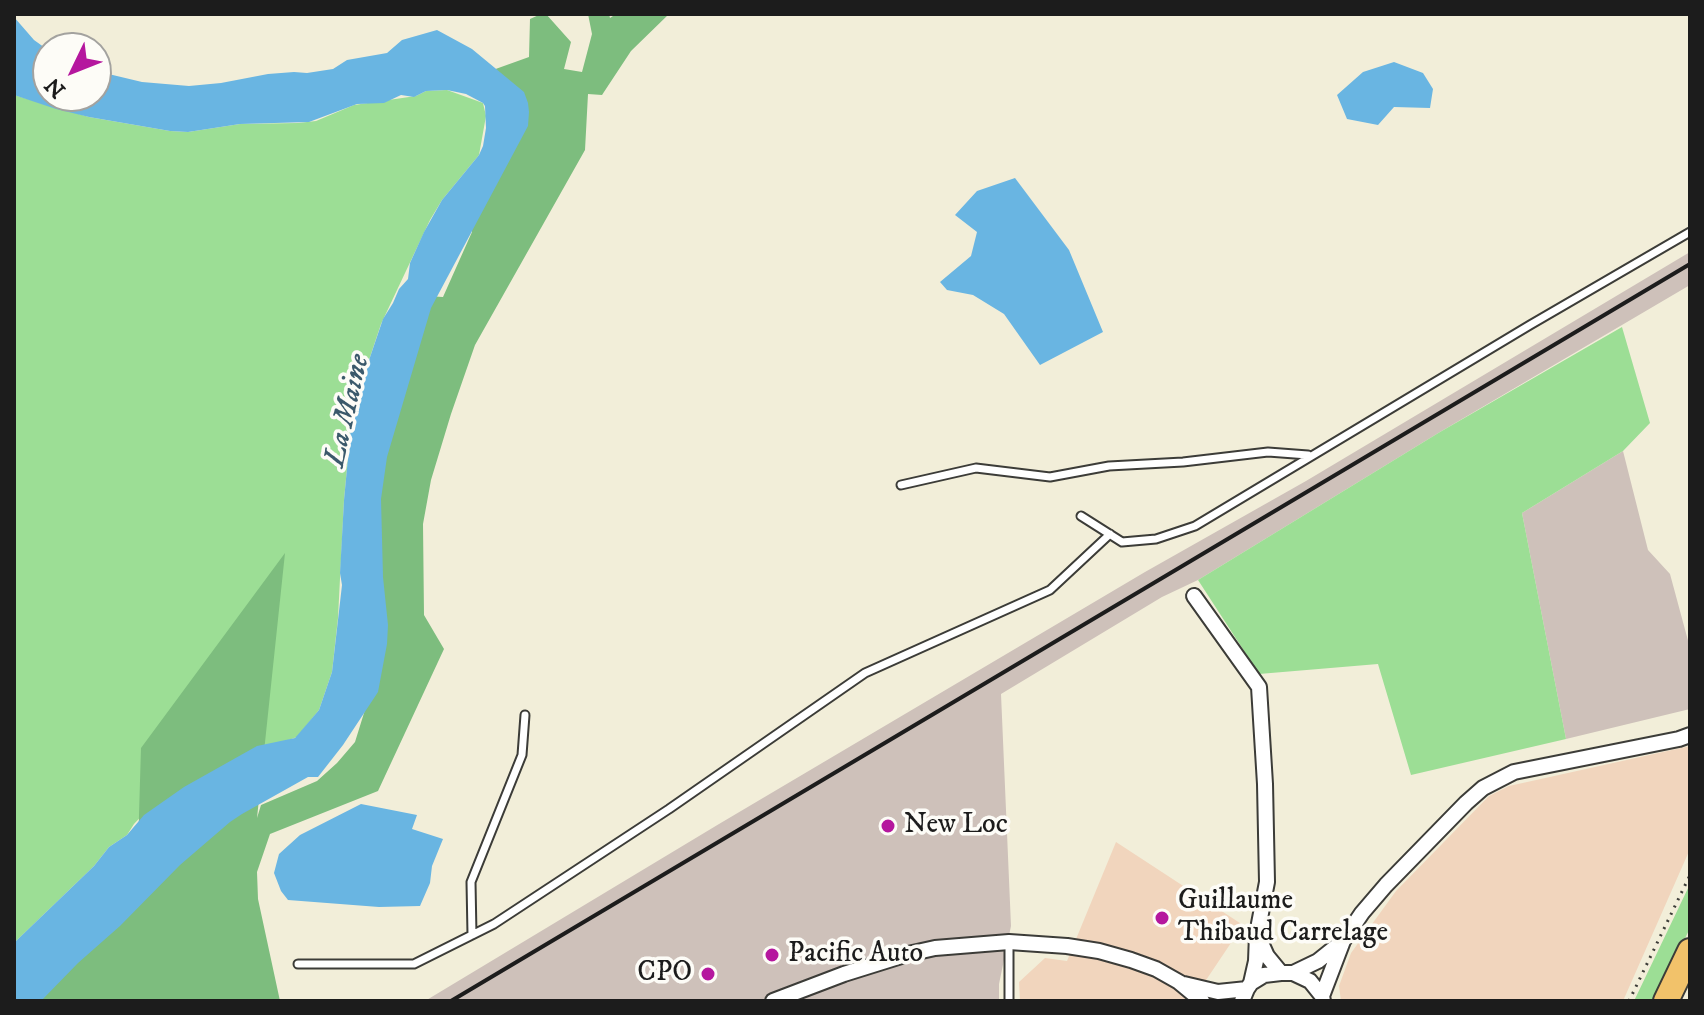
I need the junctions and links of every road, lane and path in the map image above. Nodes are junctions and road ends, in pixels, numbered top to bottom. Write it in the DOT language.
graph roads {
  1 [pos="1690,232"];
  2 [pos="1311,455"];
  3 [pos="901,485"];
  4 [pos="1081,516"];
  5 [pos="1110,534"];
  6 [pos="1194,596"];
  7 [pos="525,715"];
  8 [pos="1690,735"];
  9 [pos="1690,875"];
  10 [pos="1257,934"];
  11 [pos="472,935"];
  12 [pos="1343,941"];
  13 [pos="1009,942"];
  14 [pos="1690,951"];
  15 [pos="298,964"];
  16 [pos="1287,973"];
  17 [pos="1179,982"];
  18 [pos="1247,991"];
  19 [pos="1323,998"];
  20 [pos="773,1001"];
  21 [pos="1009,1001"];
  22 [pos="1202,1001"];
  23 [pos="1629,1001"];
  24 [pos="1666,1001"];
  1 -- 2 [label="lane"];
  2 -- 3 [label="lane"];
  2 -- 5 [label="lane"];
  4 -- 5 [label="lane"];
  5 -- 11 [label="lane"];
  6 -- 10 [label="street"];
  7 -- 11 [label="lane"];
  8 -- 12 [label="street"];
  9 -- 23 [label="path"];
  10 -- 16 [label="street"];
  10 -- 18 [label="street"];
  11 -- 15 [label="lane"];
  12 -- 16 [label="street"];
  12 -- 19 [label="street"];
  13 -- 17 [label="street"];
  13 -- 20 [label="street"];
  13 -- 21 [label="lane"];
  14 -- 24 [label="main road"];
  16 -- 18 [label="street"];
  16 -- 19 [label="street"];
  17 -- 18 [label="street"];
  17 -- 22 [label="street"];
}
